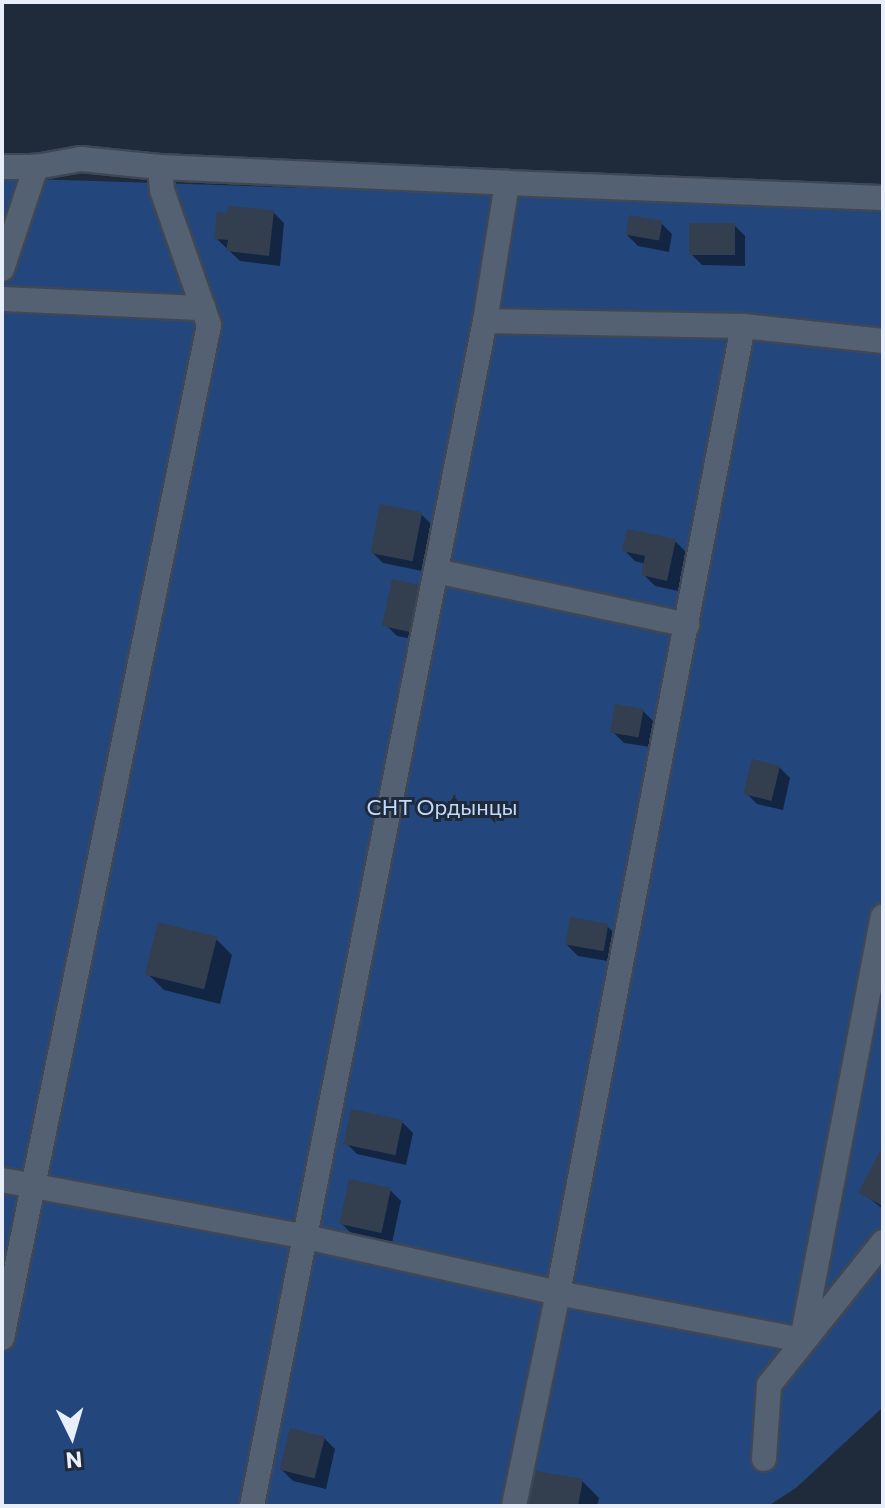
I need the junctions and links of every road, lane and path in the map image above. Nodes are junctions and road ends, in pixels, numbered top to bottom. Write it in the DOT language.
graph roads {
  1 [pos="2,167"];
  2 [pos="36,167"];
  3 [pos="160,167"];
  4 [pos="507,183"];
  5 [pos="883,198"];
  6 [pos="2,269"];
  7 [pos="2,299"];
  8 [pos="204,308"];
  9 [pos="485,321"];
  10 [pos="743,326"];
  11 [pos="883,341"];
  12 [pos="436,571"];
  13 [pos="687,625"];
  14 [pos="883,917"];
  15 [pos="2,1180"];
  16 [pos="33,1186"];
  17 [pos="306,1237"];
  18 [pos="883,1242"];
  19 [pos="558,1293"];
  20 [pos="2,1338"];
  21 [pos="802,1340"];
  22 [pos="764,1459"];
  23 [pos="252,1506"];
  24 [pos="514,1506"];
  1 -- 2 [label="street"];
  2 -- 3 [label="street"];
  2 -- 6 [label="street"];
  3 -- 4 [label="street"];
  3 -- 8 [label="street"];
  4 -- 5 [label="street"];
  4 -- 9 [label="street"];
  7 -- 8 [label="street"];
  8 -- 16 [label="street"];
  9 -- 10 [label="street"];
  9 -- 12 [label="street"];
  10 -- 11 [label="street"];
  10 -- 13 [label="street"];
  12 -- 13 [label="street"];
  12 -- 17 [label="street"];
  13 -- 19 [label="street"];
  14 -- 21 [label="street"];
  15 -- 16 [label="street"];
  16 -- 17 [label="street"];
  16 -- 20 [label="street"];
  17 -- 19 [label="street"];
  17 -- 23 [label="street"];
  18 -- 21 [label="street"];
  19 -- 21 [label="street"];
  19 -- 24 [label="street"];
  21 -- 22 [label="street"];
}
